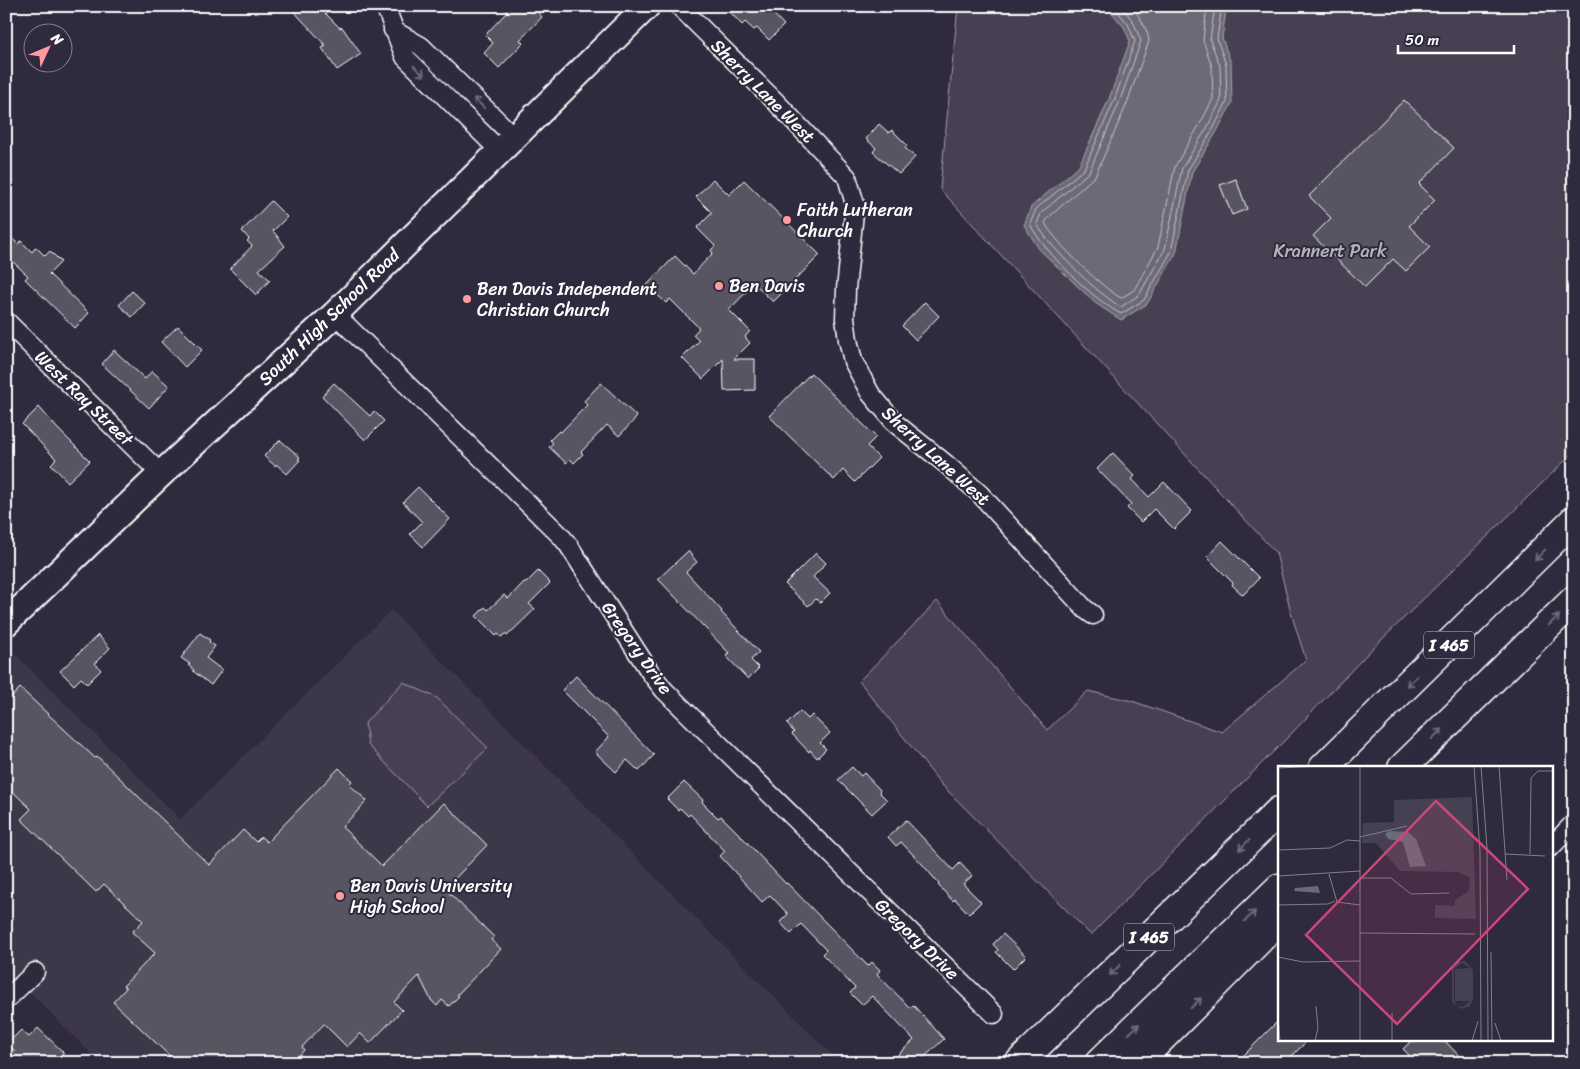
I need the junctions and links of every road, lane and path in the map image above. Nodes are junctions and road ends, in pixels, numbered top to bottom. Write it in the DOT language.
graph roads {
  1 [pos="385,6"];
  2 [pos="647,6"];
  3 [pos="679,6"];
  4 [pos="507,144"];
  5 [pos="335,314"];
  6 [pos="6,321"];
  7 [pos="161,474"];
  8 [pos="1574,520"];
  9 [pos="1574,600"];
  10 [pos="1093,615"];
  11 [pos="6,623"];
  12 [pos="1325,766"];
  13 [pos="1404,766"];
  14 [pos="1278,812"];
  15 [pos="1574,823"];
  16 [pos="1552,846"];
  17 [pos="1278,889"];
  18 [pos="1278,921"];
  19 [pos="35,972"];
  20 [pos="6,1000"];
  21 [pos="994,1014"];
  22 [pos="1019,1063"];
  23 [pos="1099,1063"];
  24 [pos="1137,1063"];
  1 -- 4 [label="street"];
  2 -- 4 [label="street, South High School Road"];
  3 -- 10 [label="street, Sherry Lane West"];
  4 -- 5 [label="street, South High School Road"];
  5 -- 7 [label="street, South High School Road"];
  5 -- 21 [label="street, Gregory Drive"];
  6 -- 7 [label="street, West Ray Street"];
  7 -- 11 [label="street, South High School Road"];
  8 -- 12 [label="highway, I 465, one-way"];
  13 -- 9 [label="highway, one-way"];
  14 -- 22 [label="highway, I 465, one-way"];
  15 -- 16 [label="street"];
  23 -- 17 [label="highway, one-way"];
  24 -- 18 [label="highway, one-way"];
  19 -- 20 [label="street"];
}
